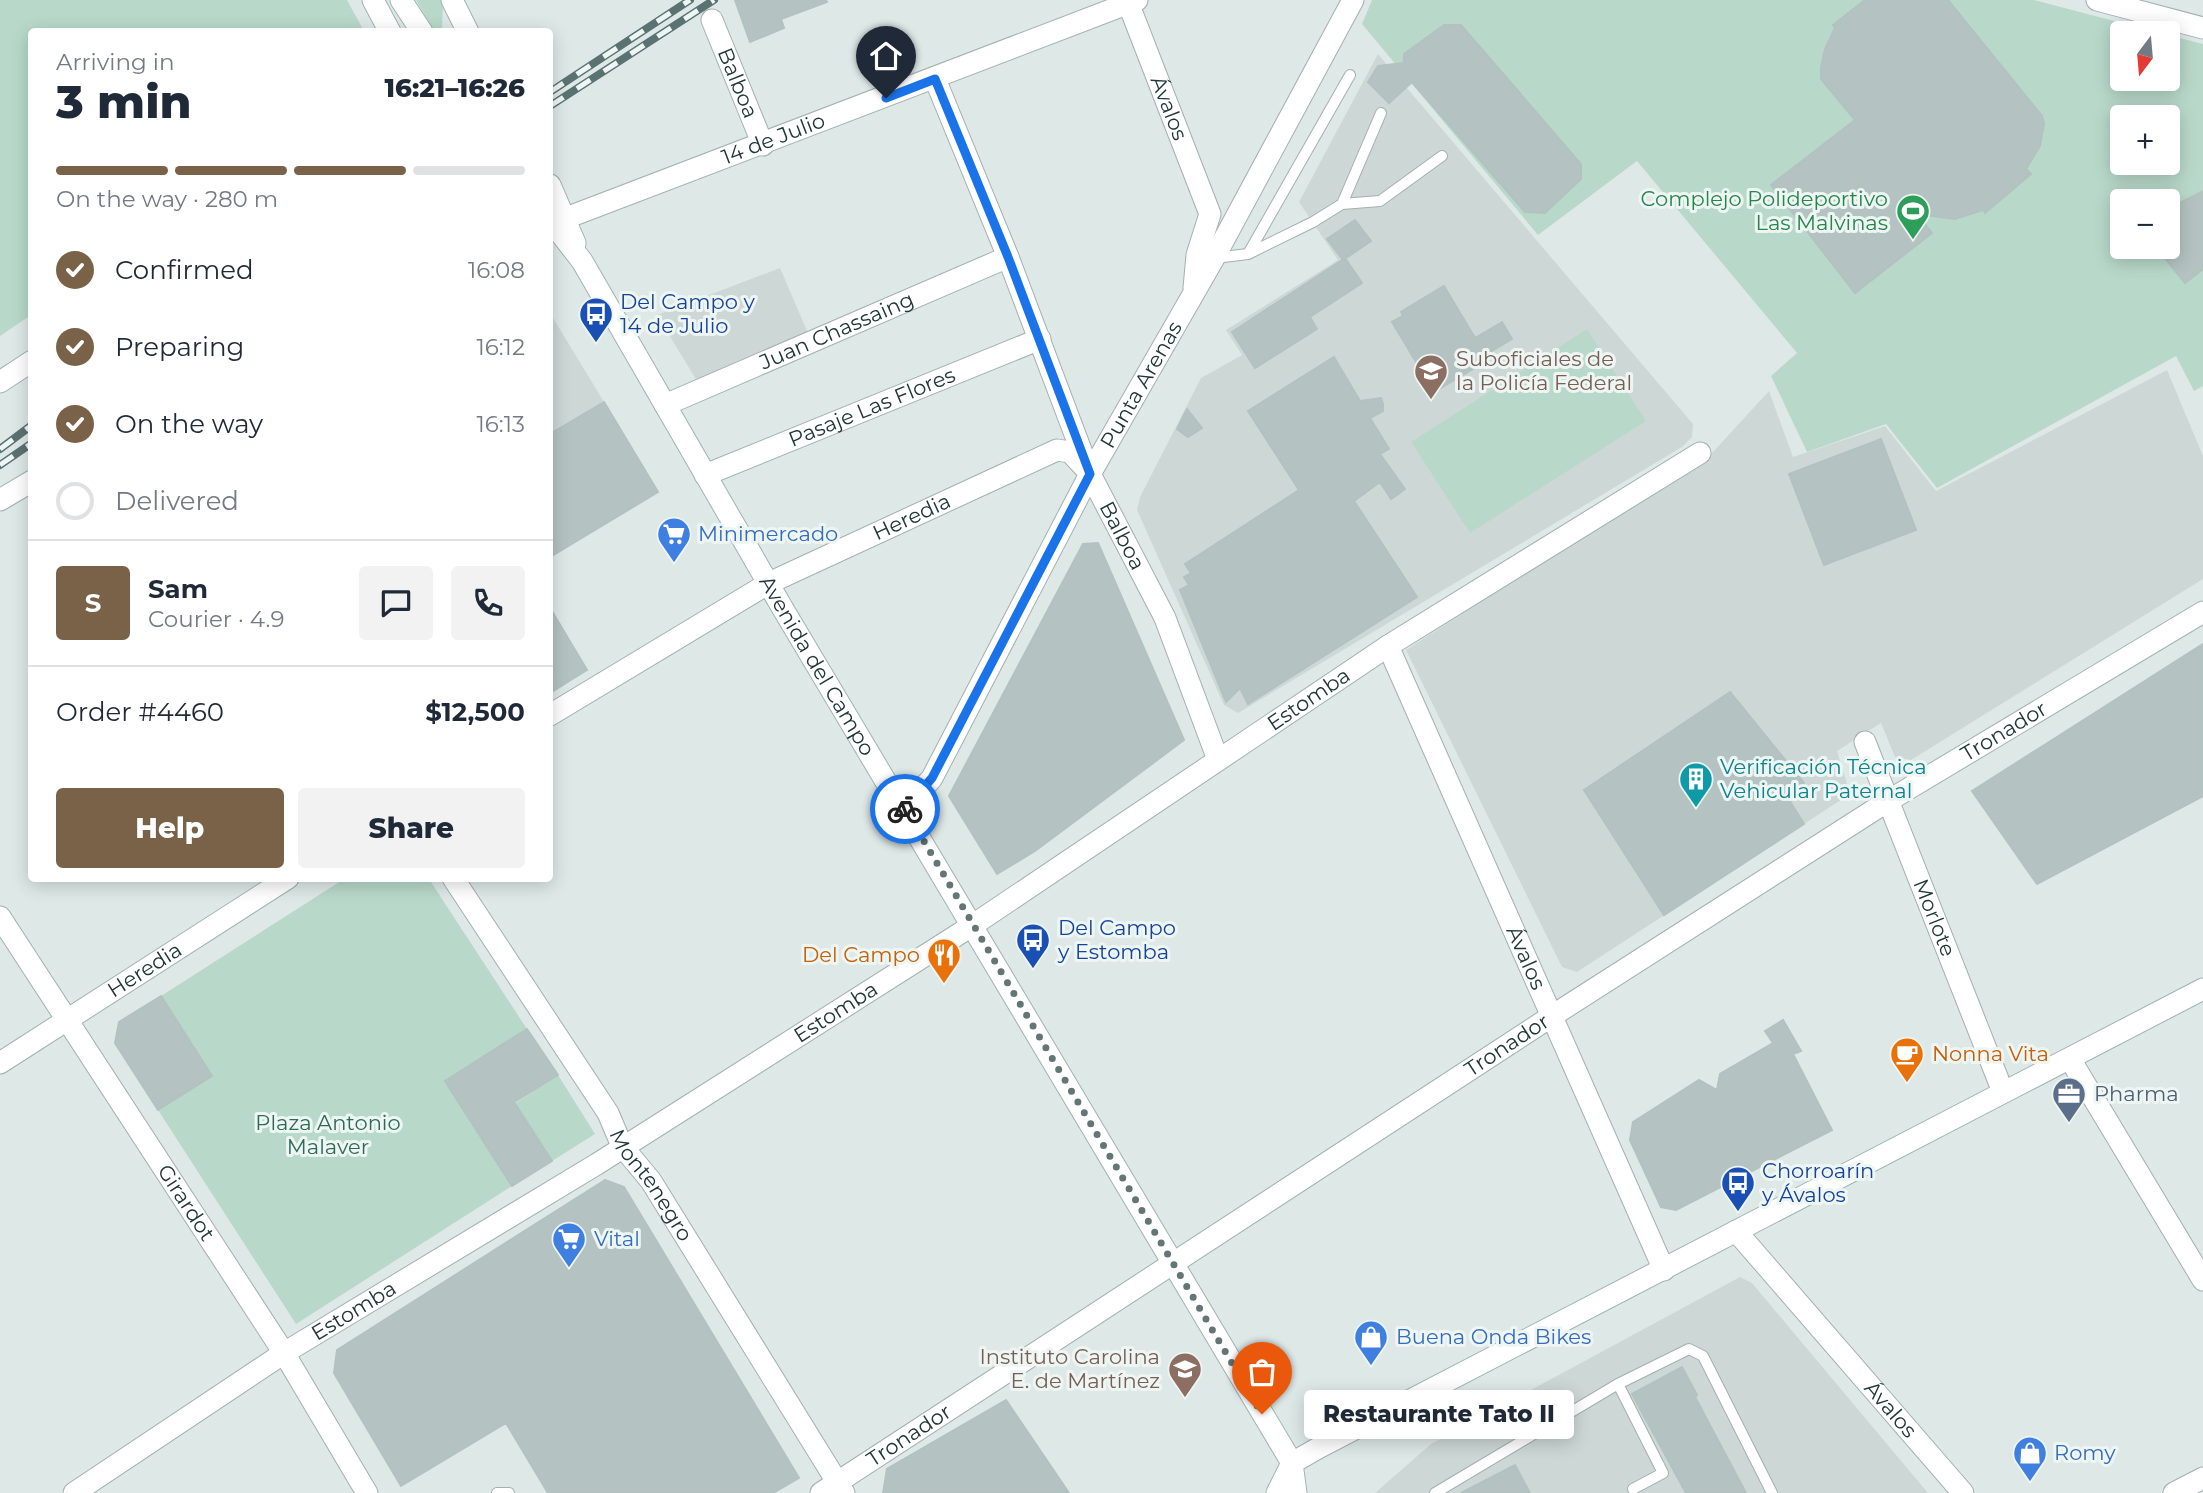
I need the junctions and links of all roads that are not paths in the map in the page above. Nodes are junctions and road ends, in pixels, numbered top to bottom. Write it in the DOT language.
graph roads {
  1 [pos="373,0"];
  2 [pos="401,0"];
  3 [pos="1353,0"];
  4 [pos="2097,0"];
  5 [pos="1131,1"];
  6 [pos="712,20"];
  7 [pos="388,28"];
  8 [pos="419,28"];
  9 [pos="2203,28"];
  10 [pos="1350,75"];
  11 [pos="935,79"];
  12 [pos="1381,113"];
  13 [pos="763,145"];
  14 [pos="1442,156"];
  15 [pos="553,198"];
  16 [pos="1342,204"];
  17 [pos="1210,214"];
  18 [pos="558,219"];
  19 [pos="1248,254"];
  20 [pos="1008,257"];
  21 [pos="1214,258"];
  22 [pos="1194,288"];
  23 [pos="1040,338"];
  24 [pos="28,364"];
  25 [pos="0,382"];
  26 [pos="665,405"];
  27 [pos="1700,453"];
  28 [pos="1090,474"];
  29 [pos="705,475"];
  30 [pos="28,483"];
  31 [pos="0,500"];
  32 [pos="769,583"];
  33 [pos="2203,612"];
  34 [pos="1388,646"];
  35 [pos="553,713"];
  36 [pos="1865,742"];
  37 [pos="1217,757"];
  38 [pos="1888,801"];
  39 [pos="904,810"];
  40 [pos="282,882"];
  41 [pos="456,882"];
  42 [pos="0,917"];
  43 [pos="973,925"];
  44 [pos="2203,989"];
  45 [pos="1552,1016"];
  46 [pos="69,1020"];
  47 [pos="2070,1059"];
  48 [pos="0,1063"];
  49 [pos="2003,1092"];
  50 [pos="622,1146"];
  51 [pos="1736,1231"];
  52 [pos="1173,1265"];
  53 [pos="1664,1270"];
  54 [pos="2203,1280"];
  55 [pos="285,1353"];
  56 [pos="1618,1384"];
  57 [pos="1292,1463"];
  58 [pos="2203,1478"];
  59 [pos="1633,1489"];
  60 [pos="834,1490"];
  61 [pos="74,1493"];
  62 [pos="367,1493"];
  63 [pos="497,1493"];
  64 [pos="509,1493"];
  65 [pos="1277,1493"];
  66 [pos="1296,1493"];
  67 [pos="1435,1493"];
  68 [pos="1772,1493"];
  69 [pos="1963,1493"];
  70 [pos="2174,1493"];
  1 -- 7 [label="street"];
  2 -- 8 [label="street"];
  3 -- 21 [label="street, Punta Arenas"];
  4 -- 9 [label="street"];
  5 -- 11 [label="street, 14 de Julio"];
  5 -- 17 [label="street, Ávalos"];
  6 -- 13 [label="street, Balboa"];
  10 -- 19 [label="lane"];
  11 -- 13 [label="street, 14 de Julio"];
  11 -- 20 [label="street, Balboa"];
  12 -- 16 [label="lane"];
  13 -- 18 [label="street, 14 de Julio"];
  14 -- 16 [label="lane"];
  15 -- 18 [label="street, Avenida del Campo"];
  16 -- 19 [label="lane"];
  17 -- 22 [label="street, Punta Arenas"];
  18 -- 26 [label="street, Avenida del Campo"];
  19 -- 21 [label="lane"];
  20 -- 23 [label="street, Balboa"];
  20 -- 26 [label="street, Juan Chassaing"];
  21 -- 22 [label="street, Punta Arenas"];
  22 -- 28 [label="street, Punta Arenas"];
  23 -- 28 [label="street, Balboa"];
  23 -- 29 [label="street, Pasaje Las Flores"];
  24 -- 25 [label="street"];
  26 -- 29 [label="street, Avenida del Campo"];
  27 -- 34 [label="street, Estomba"];
  28 -- 32 [label="street, Heredia"];
  28 -- 37 [label="street, Balboa"];
  28 -- 39 [label="street, Punta Arenas"];
  29 -- 32 [label="street, Avenida del Campo"];
  30 -- 31 [label="street"];
  32 -- 35 [label="street, Heredia"];
  32 -- 39 [label="street, Avenida del Campo"];
  33 -- 38 [label="street, Tronador"];
  34 -- 37 [label="street, Estomba"];
  34 -- 45 [label="street, Ávalos"];
  36 -- 38 [label="street, Morlote"];
  37 -- 43 [label="street, Estomba"];
  38 -- 45 [label="street, Tronador"];
  38 -- 49 [label="street, Morlote"];
  39 -- 43 [label="street, Avenida del Campo"];
  40 -- 46 [label="street, Heredia"];
  41 -- 50 [label="street, Montenegro"];
  42 -- 46 [label="street, Girardot"];
  43 -- 50 [label="street, Estomba"];
  43 -- 52 [label="street, Avenida del Campo"];
  44 -- 47 [label="street"];
  45 -- 52 [label="street, Tronador"];
  45 -- 53 [label="street, Ávalos"];
  46 -- 48 [label="street, Heredia"];
  46 -- 55 [label="street, Girardot"];
  47 -- 49 [label="street"];
  47 -- 54 [label="street"];
  49 -- 51 [label="street"];
  50 -- 55 [label="street, Estomba"];
  50 -- 60 [label="street, Montenegro"];
  51 -- 53 [label="street"];
  51 -- 69 [label="street, Ávalos"];
  52 -- 57 [label="street, Avenida del Campo"];
  52 -- 60 [label="street, Tronador"];
  53 -- 57 [label="street"];
  55 -- 61 [label="street, Estomba"];
  55 -- 62 [label="street, Girardot"];
  56 -- 59 [label="lane"];
  56 -- 67 [label="lane"];
  56 -- 68 [label="lane"];
  57 -- 65 [label="street"];
  57 -- 66 [label="street"];
  58 -- 70 [label="street"];
  63 -- 64 [label="lane"];
}
